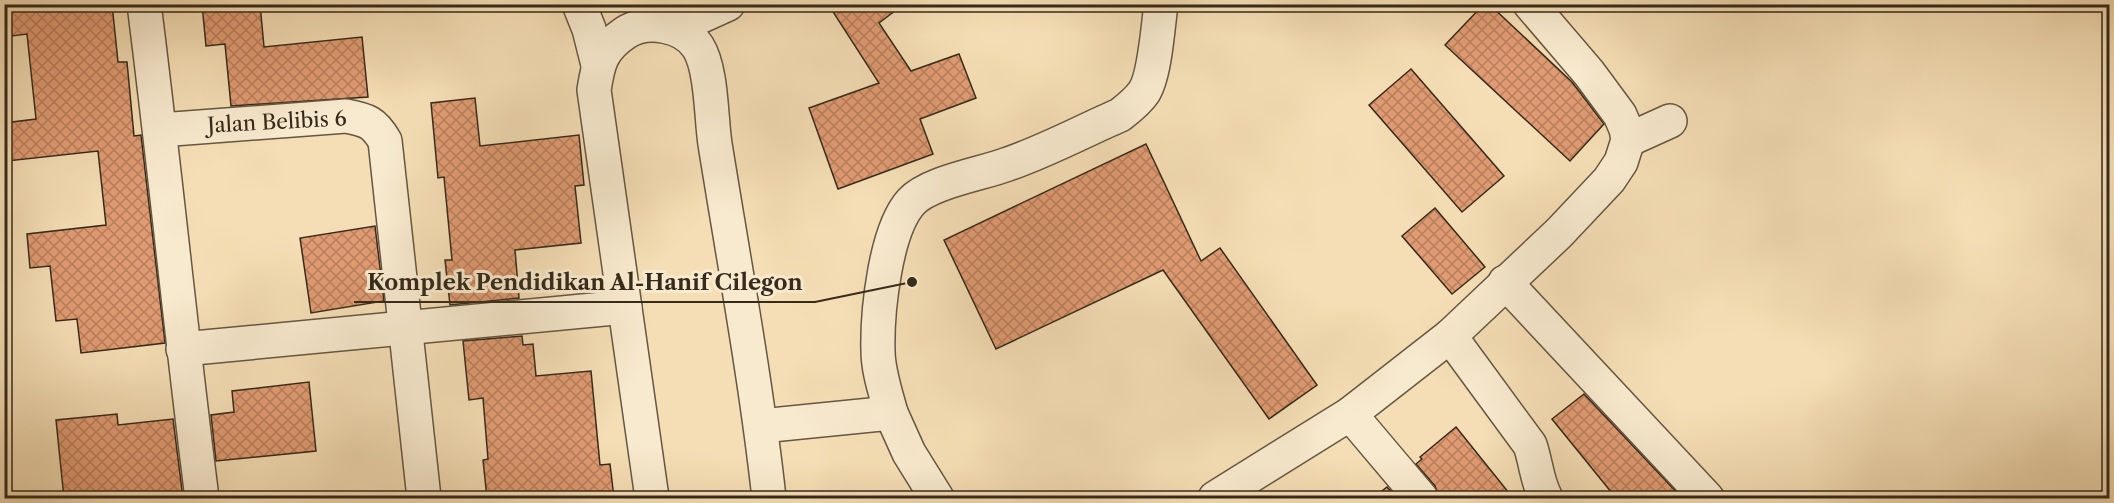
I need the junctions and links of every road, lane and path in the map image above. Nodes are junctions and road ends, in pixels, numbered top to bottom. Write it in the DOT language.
graph roads {
  1 [pos="144,4"];
  2 [pos="579,4"];
  3 [pos="728,4"];
  4 [pos="1161,4"];
  5 [pos="1530,4"];
  6 [pos="682,21"];
  7 [pos="598,65"];
  8 [pos="1671,121"];
  9 [pos="160,130"];
  10 [pos="1628,140"];
  11 [pos="1506,282"];
  12 [pos="625,307"];
  13 [pos="406,327"];
  14 [pos="1450,336"];
  15 [pos="183,349"];
  16 [pos="891,413"];
  17 [pos="1350,414"];
  18 [pos="761,426"];
  19 [pos="1224,496"];
  20 [pos="202,498"];
  21 [pos="424,498"];
  22 [pos="652,498"];
  23 [pos="769,498"];
  24 [pos="937,498"];
  25 [pos="1421,498"];
  26 [pos="1546,498"];
  27 [pos="1707,498"];
  1 -- 9 [label="street"];
  2 -- 7 [label="street"];
  3 -- 6 [label="street"];
  4 -- 16 [label="street"];
  5 -- 10 [label="street"];
  6 -- 7 [label="street"];
  6 -- 18 [label="street"];
  7 -- 12 [label="street"];
  8 -- 10 [label="street"];
  9 -- 13 [label="street, Jalan Belibis 6"];
  9 -- 15 [label="street"];
  10 -- 11 [label="street"];
  11 -- 14 [label="street"];
  11 -- 27 [label="street"];
  12 -- 13 [label="street"];
  12 -- 22 [label="street"];
  13 -- 15 [label="street"];
  13 -- 21 [label="street, Jalan Belibis 6"];
  14 -- 17 [label="street"];
  14 -- 26 [label="street"];
  15 -- 20 [label="street"];
  16 -- 18 [label="street"];
  16 -- 24 [label="street"];
  17 -- 19 [label="street"];
  17 -- 25 [label="street"];
  18 -- 23 [label="street"];
}
